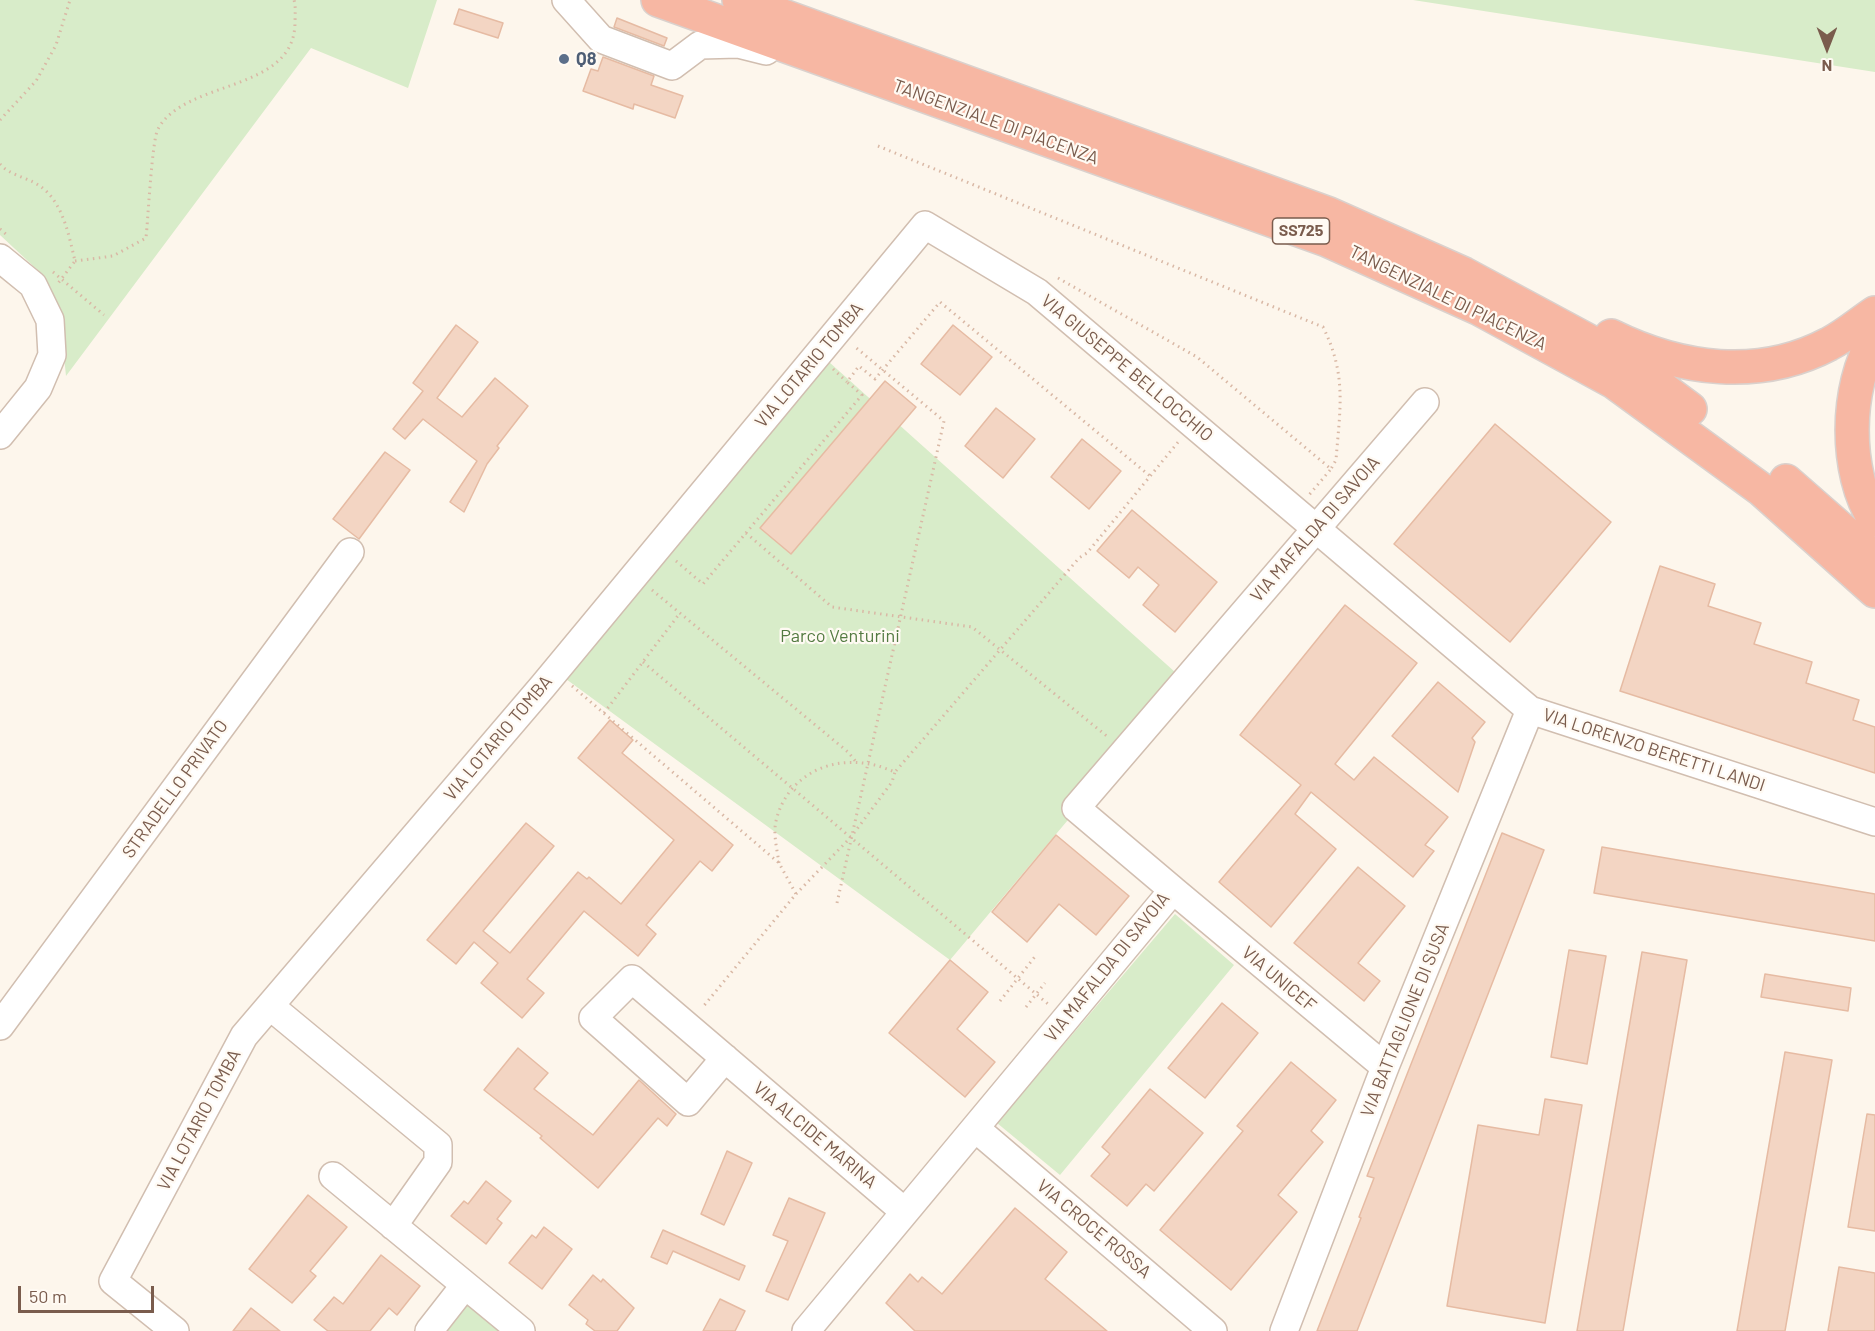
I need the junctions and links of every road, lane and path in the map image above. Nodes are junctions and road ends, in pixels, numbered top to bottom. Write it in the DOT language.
graph roads {
  1 [pos="70,0"];
  2 [pos="294,0"];
  3 [pos="566,0"];
  4 [pos="658,0"];
  5 [pos="739,0"];
  6 [pos="781,0"];
  7 [pos="814,28"];
  8 [pos="941,102"];
  9 [pos="0,120"];
  10 [pos="878,146"];
  11 [pos="0,164"];
  12 [pos="925,225"];
  13 [pos="0,258"];
  14 [pos="75,261"];
  15 [pos="1464,274"];
  16 [pos="1052,275"];
  17 [pos="41,302"];
  18 [pos="1875,313"];
  19 [pos="837,331"];
  20 [pos="1875,339"];
  21 [pos="883,370"];
  22 [pos="1425,402"];
  23 [pos="1193,424"];
  24 [pos="0,435"];
  25 [pos="1331,469"];
  26 [pos="1150,476"];
  27 [pos="1306,519"];
  28 [pos="1875,520"];
  29 [pos="746,533"];
  30 [pos="658,547"];
  31 [pos="350,552"];
  32 [pos="1875,559"];
  33 [pos="634,575"];
  34 [pos="1875,591"];
  35 [pos="680,613"];
  36 [pos="900,617"];
  37 [pos="1001,650"];
  38 [pos="643,662"];
  39 [pos="555,671"];
  40 [pos="1530,710"];
  41 [pos="604,713"];
  42 [pos="1125,751"];
  43 [pos="857,763"];
  44 [pos="869,764"];
  45 [pos="896,772"];
  46 [pos="793,788"];
  47 [pos="1875,822"];
  48 [pos="851,837"];
  49 [pos="779,863"];
  50 [pos="1173,890"];
  51 [pos="796,894"];
  52 [pos="837,903"];
  53 [pos="1037,954"];
  54 [pos="1018,979"];
  55 [pos="1045,983"];
  56 [pos="1036,994"];
  57 [pos="1000,1000"];
  58 [pos="270,1006"];
  59 [pos="1026,1007"];
  60 [pos="1065,1019"];
  61 [pos="0,1026"];
  62 [pos="688,1026"];
  63 [pos="725,1058"];
  64 [pos="1385,1067"];
  65 [pos="975,1128"];
  66 [pos="333,1176"];
  67 [pos="905,1212"];
  68 [pos="393,1226"];
  69 [pos="465,1285"];
  70 [pos="176,1331"];
  71 [pos="429,1331"];
  72 [pos="521,1331"];
  73 [pos="806,1331"];
  74 [pos="1213,1331"];
  75 [pos="1284,1331"];
  1 -- 9 [label="path"];
  2 -- 14 [label="path"];
  3 -- 8 [label="street"];
  4 -- 8 [label="highway, TANGENZIALE DI PIACENZA / SS725"];
  5 -- 7 [label="highway, TANGENZIALE DI PIACENZA / SS725"];
  6 -- 7 [label="street"];
  7 -- 15 [label="highway, TANGENZIALE DI PIACENZA / SS725"];
  8 -- 34 [label="highway, TANGENZIALE DI PIACENZA / SS725"];
  10 -- 25 [label="path"];
  11 -- 14 [label="path"];
  12 -- 19 [label="street, VIA LOTARIO TOMBA"];
  12 -- 23 [label="street, VIA GIUSEPPE BELLOCCHIO"];
  13 -- 17 [label="street"];
  14 -- 17 [label="path"];
  15 -- 18 [label="highway"];
  15 -- 32 [label="highway, TANGENZIALE DI PIACENZA / SS725"];
  16 -- 25 [label="path"];
  17 -- 24 [label="street"];
  19 -- 21 [label="path"];
  19 -- 30 [label="street, VIA LOTARIO TOMBA"];
  20 -- 28 [label="highway"];
  21 -- 26 [label="path"];
  21 -- 29 [label="path"];
  21 -- 36 [label="path"];
  22 -- 27 [label="street, VIA MAFALDA DI SAVOIA"];
  23 -- 26 [label="path"];
  23 -- 27 [label="street, VIA GIUSEPPE BELLOCCHIO"];
  25 -- 27 [label="path"];
  26 -- 37 [label="path"];
  27 -- 40 [label="street, VIA LORENZO BERETTI LANDI"];
  27 -- 42 [label="street, VIA MAFALDA DI SAVOIA"];
  29 -- 30 [label="path"];
  29 -- 36 [label="path"];
  30 -- 33 [label="street, VIA LOTARIO TOMBA"];
  31 -- 61 [label="street, STRADELLO PRIVATO"];
  33 -- 35 [label="path"];
  33 -- 39 [label="street, VIA LOTARIO TOMBA"];
  35 -- 38 [label="path"];
  35 -- 43 [label="path"];
  36 -- 37 [label="path"];
  36 -- 44 [label="path"];
  37 -- 42 [label="path"];
  37 -- 45 [label="path"];
  38 -- 41 [label="path"];
  38 -- 46 [label="path"];
  39 -- 41 [label="path"];
  39 -- 58 [label="street, VIA LOTARIO TOMBA"];
  40 -- 47 [label="street, VIA LORENZO BERETTI LANDI"];
  40 -- 64 [label="street, VIA BATTAGLIONE DI SUSA"];
  41 -- 49 [label="path"];
  42 -- 50 [label="street, VIA MAFALDA DI SAVOIA"];
  43 -- 44 [label="path"];
  43 -- 46 [label="path"];
  44 -- 45 [label="path"];
  44 -- 48 [label="path"];
  45 -- 48 [label="path"];
  46 -- 48 [label="path"];
  46 -- 49 [label="path"];
  48 -- 51 [label="path"];
  48 -- 52 [label="path"];
  48 -- 54 [label="path"];
  49 -- 51 [label="path"];
  50 -- 60 [label="street, VIA MAFALDA DI SAVOIA"];
  50 -- 64 [label="street, VIA UNICEF"];
  51 -- 62 [label="path"];
  53 -- 54 [label="path"];
  54 -- 56 [label="path"];
  54 -- 57 [label="path"];
  55 -- 56 [label="path"];
  56 -- 59 [label="path"];
  56 -- 60 [label="path"];
  58 -- 68 [label="street"];
  58 -- 70 [label="street, VIA LOTARIO TOMBA"];
  60 -- 65 [label="street, VIA MAFALDA DI SAVOIA"];
  62 -- 63 [label="street, VIA ALCIDE MARINA"];
  62 -- 63 [label="street, VIA ALCIDE MARINA"];
  63 -- 67 [label="street, VIA ALCIDE MARINA"];
  64 -- 75 [label="street, VIA BATTAGLIONE DI SUSA"];
  65 -- 67 [label="street, VIA MAFALDA DI SAVOIA"];
  65 -- 74 [label="street, VIA CROCE ROSSA"];
  66 -- 68 [label="street"];
  67 -- 73 [label="street, VIA MAFALDA DI SAVOIA"];
  68 -- 69 [label="street"];
  69 -- 71 [label="street"];
  69 -- 72 [label="street"];
}
